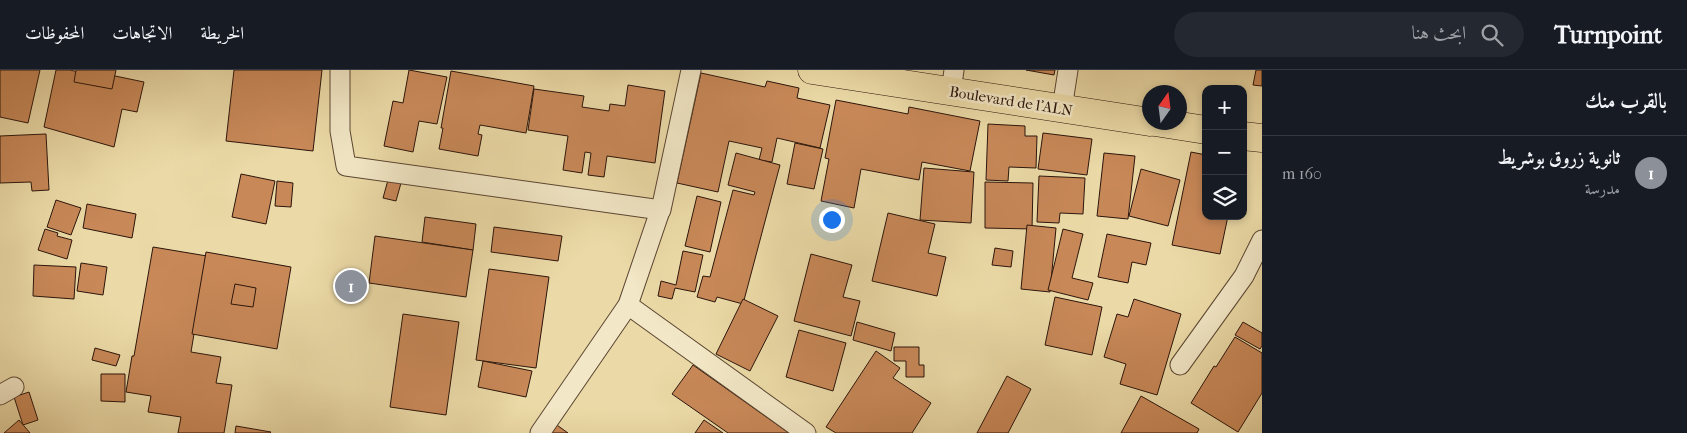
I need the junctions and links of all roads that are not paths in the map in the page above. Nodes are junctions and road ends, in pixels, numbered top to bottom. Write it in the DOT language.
graph roads {
  1 [pos="340,70"];
  2 [pos="691,70"];
  3 [pos="812,70"];
  4 [pos="1068,70"];
  5 [pos="953,81"];
  6 [pos="1062,109"];
  7 [pos="1142,121"];
  8 [pos="1187,127"];
  9 [pos="1202,129"];
  10 [pos="1247,136"];
  11 [pos="1262,138"];
  12 [pos="661,210"];
  13 [pos="1262,240"];
  14 [pos="628,305"];
  15 [pos="1180,365"];
  16 [pos="540,433"];
  17 [pos="806,433"];
  1 -- 12 [label="street"];
  2 -- 12 [label="street"];
  3 -- 5 [label="main road, Boulevard de l'ALN"];
  4 -- 6 [label="street"];
  5 -- 6 [label="main road, Boulevard de l'ALN"];
  6 -- 7 [label="main road, Boulevard de l'ALN"];
  8 -- 9 [label="main road"];
  10 -- 11 [label="main road"];
  12 -- 14 [label="street"];
  13 -- 15 [label="street"];
  14 -- 16 [label="street"];
  14 -- 17 [label="street"];
}
